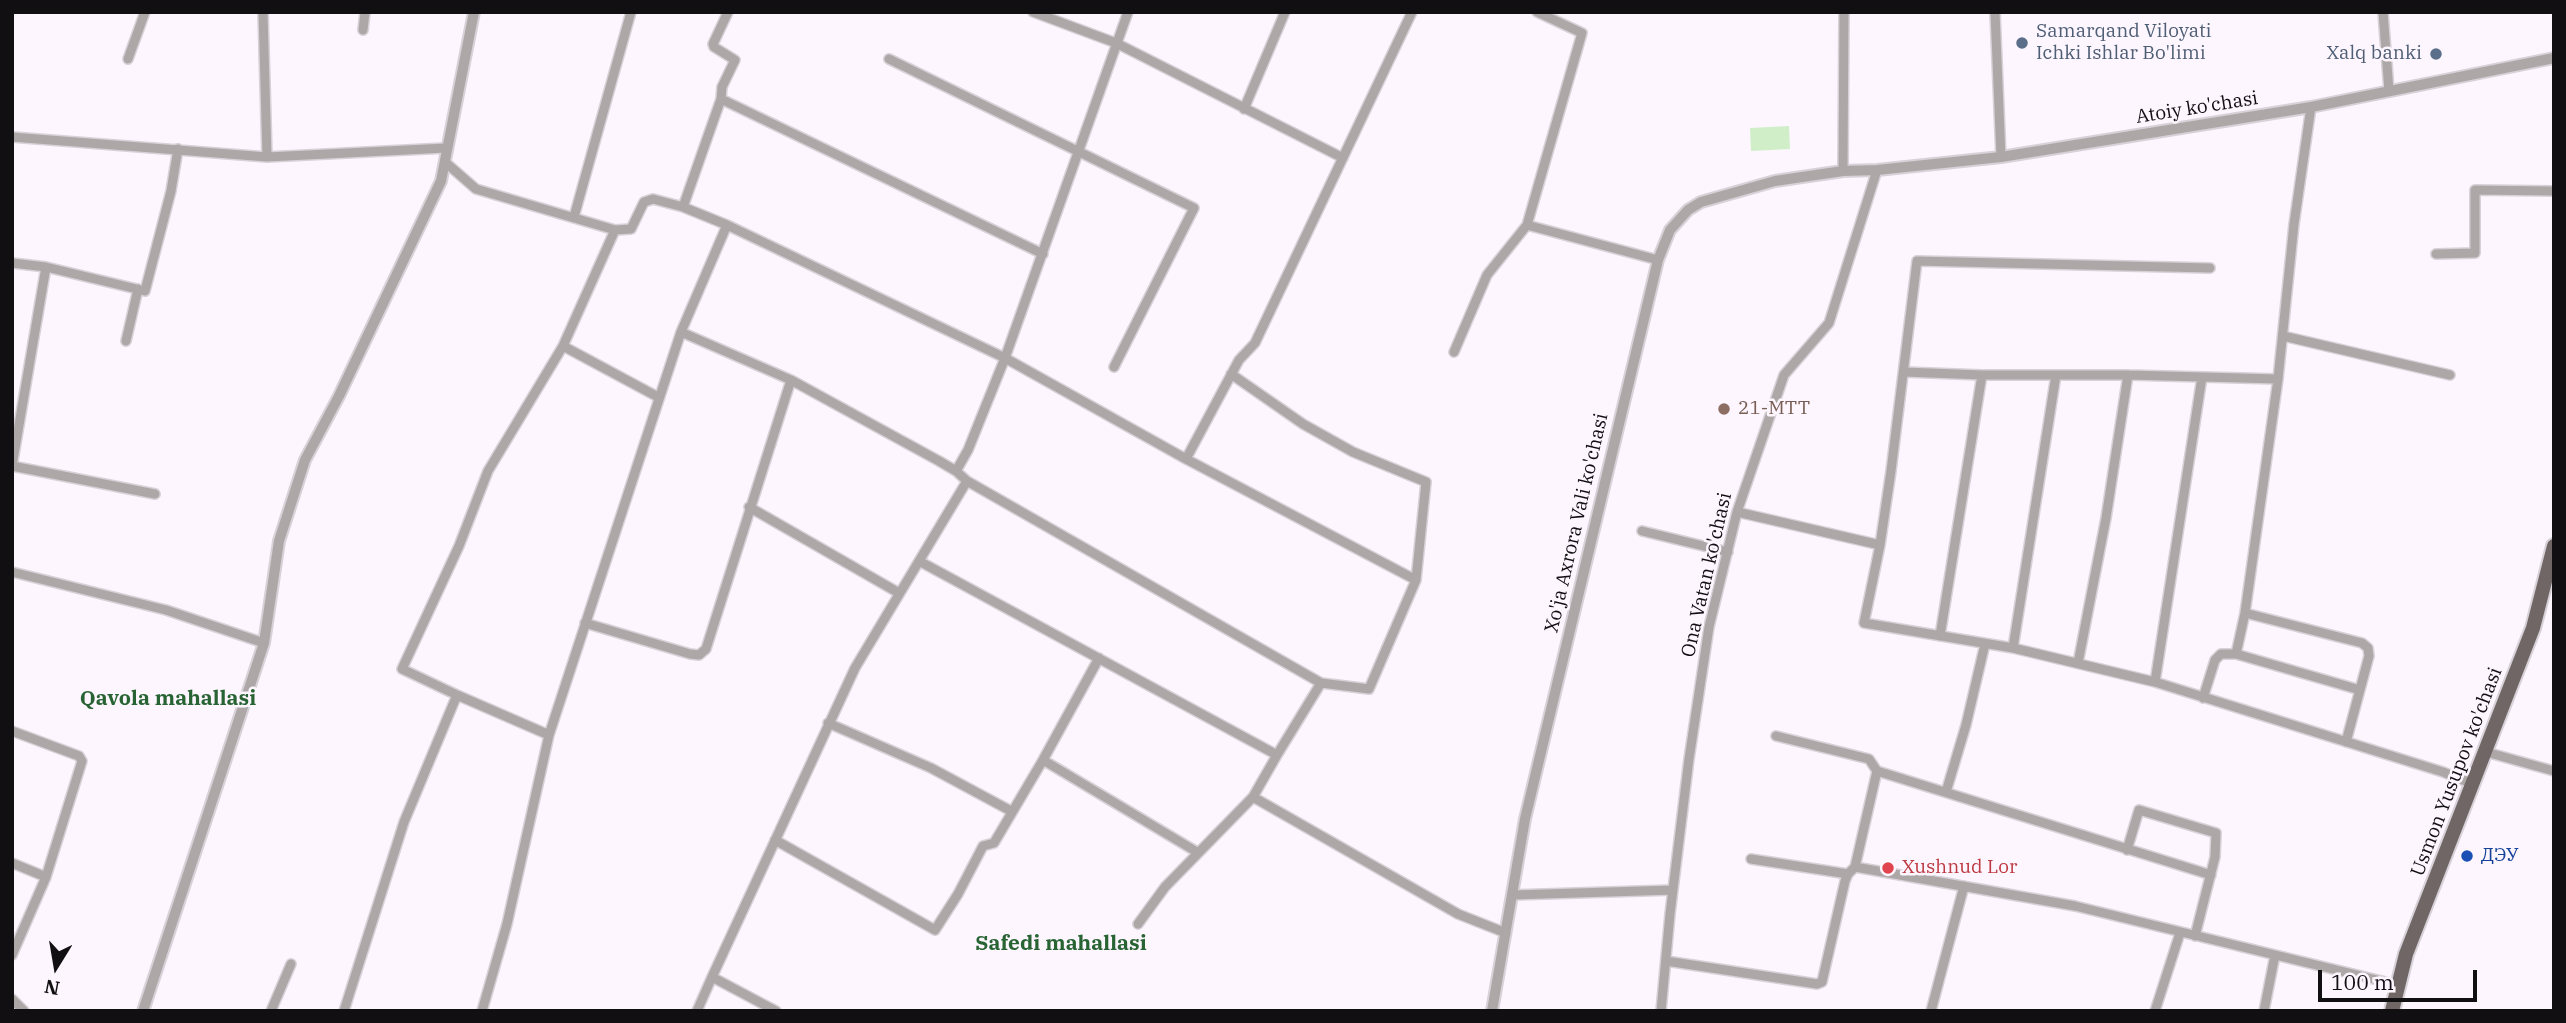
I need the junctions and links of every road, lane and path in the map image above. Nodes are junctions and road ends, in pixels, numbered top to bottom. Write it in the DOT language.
graph roads {
  1 [pos="145,12"];
  2 [pos="262,12"];
  3 [pos="365,12"];
  4 [pos="474,12"];
  5 [pos="631,12"];
  6 [pos="728,12"];
  7 [pos="1033,12"];
  8 [pos="1128,12"];
  9 [pos="1285,12"];
  10 [pos="1412,12"];
  11 [pos="1537,12"];
  12 [pos="1844,12"];
  13 [pos="1995,12"];
  14 [pos="2383,12"];
  15 [pos="363,30"];
  16 [pos="1116,43"];
  17 [pos="2554,58"];
  18 [pos="128,59"];
  19 [pos="889,59"];
  20 [pos="2389,91"];
  21 [pos="721,99"];
  22 [pos="2311,107"];
  23 [pos="1244,108"];
  24 [pos="12,137"];
  25 [pos="446,148"];
  26 [pos="178,149"];
  27 [pos="1080,151"];
  28 [pos="267,157"];
  29 [pos="2001,157"];
  30 [pos="1343,158"];
  31 [pos="445,162"];
  32 [pos="1877,170"];
  33 [pos="1843,171"];
  34 [pos="2554,191"];
  35 [pos="683,206"];
  36 [pos="574,217"];
  37 [pos="727,225"];
  38 [pos="1527,225"];
  39 [pos="615,230"];
  40 [pos="1043,254"];
  41 [pos="2436,254"];
  42 [pos="1657,260"];
  43 [pos="12,263"];
  44 [pos="46,267"];
  45 [pos="2210,268"];
  46 [pos="138,289"];
  47 [pos="681,332"];
  48 [pos="2283,336"];
  49 [pos="126,341"];
  50 [pos="563,346"];
  51 [pos="1454,352"];
  52 [pos="1005,358"];
  53 [pos="1114,367"];
  54 [pos="1904,372"];
  55 [pos="1231,374"];
  56 [pos="2056,375"];
  57 [pos="2128,375"];
  58 [pos="1983,376"];
  59 [pos="2450,376"];
  60 [pos="2202,377"];
  61 [pos="2278,379"];
  62 [pos="791,380"];
  63 [pos="658,397"];
  64 [pos="1186,459"];
  65 [pos="12,466"];
  66 [pos="957,471"];
  67 [pos="967,481"];
  68 [pos="155,494"];
  69 [pos="749,507"];
  70 [pos="1737,512"];
  71 [pos="1642,531"];
  72 [pos="1880,545"];
  73 [pos="2554,546"];
  74 [pos="1728,552"];
  75 [pos="919,561"];
  76 [pos="12,572"];
  77 [pos="1416,580"];
  78 [pos="899,593"];
  79 [pos="2245,613"];
  80 [pos="585,623"];
  81 [pos="1940,636"];
  82 [pos="264,643"];
  83 [pos="1985,644"];
  84 [pos="2013,648"];
  85 [pos="2236,654"];
  86 [pos="1099,658"];
  87 [pos="2078,663"];
  88 [pos="2155,682"];
  89 [pos="1321,683"];
  90 [pos="2360,690"];
  91 [pos="457,695"];
  92 [pos="2203,698"];
  93 [pos="828,723"];
  94 [pos="12,731"];
  95 [pos="549,735"];
  96 [pos="1776,736"];
  97 [pos="2346,742"];
  98 [pos="2486,752"];
  99 [pos="1277,755"];
  100 [pos="1043,760"];
  101 [pos="1877,771"];
  102 [pos="2554,771"];
  103 [pos="2473,784"];
  104 [pos="1946,792"];
  105 [pos="1253,797"];
  106 [pos="1011,811"];
  107 [pos="775,840"];
  108 [pos="2127,850"];
  109 [pos="1197,852"];
  110 [pos="1751,859"];
  111 [pos="12,863"];
  112 [pos="1852,870"];
  113 [pos="2211,875"];
  114 [pos="46,877"];
  115 [pos="1964,887"];
  116 [pos="1673,890"];
  117 [pos="1512,895"];
  118 [pos="1138,924"];
  119 [pos="1506,933"];
  120 [pos="2180,933"];
  121 [pos="2195,936"];
  122 [pos="2275,954"];
  123 [pos="12,955"];
  124 [pos="1666,961"];
  125 [pos="291,964"];
  126 [pos="712,977"];
  127 [pos="2398,985"];
  128 [pos="12,999"];
  129 [pos="2397,1010"];
  130 [pos="24,1011"];
  131 [pos="142,1011"];
  132 [pos="271,1011"];
  133 [pos="344,1011"];
  134 [pos="482,1011"];
  135 [pos="697,1011"];
  136 [pos="776,1011"];
  137 [pos="1492,1011"];
  138 [pos="1661,1011"];
  139 [pos="1931,1011"];
  140 [pos="2155,1011"];
  141 [pos="2264,1011"];
  1 -- 18 [label="street"];
  2 -- 28 [label="street"];
  3 -- 15 [label="street"];
  4 -- 25 [label="street"];
  5 -- 36 [label="street"];
  6 -- 21 [label="street"];
  7 -- 16 [label="street"];
  8 -- 16 [label="street"];
  9 -- 23 [label="street"];
  10 -- 30 [label="street"];
  11 -- 38 [label="street"];
  12 -- 33 [label="street"];
  13 -- 29 [label="street"];
  14 -- 20 [label="street"];
  16 -- 23 [label="street"];
  16 -- 27 [label="street"];
  17 -- 20 [label="street, Atoiy ko'chasi"];
  19 -- 27 [label="street"];
  20 -- 22 [label="street, Atoiy ko'chasi"];
  21 -- 35 [label="street"];
  21 -- 40 [label="street"];
  22 -- 29 [label="street, Atoiy ko'chasi"];
  22 -- 48 [label="street"];
  23 -- 30 [label="street"];
  24 -- 26 [label="street"];
  25 -- 28 [label="street"];
  25 -- 31 [label="street"];
  26 -- 28 [label="street"];
  26 -- 46 [label="street"];
  27 -- 40 [label="street"];
  27 -- 53 [label="street"];
  29 -- 32 [label="street, Atoiy ko'chasi"];
  30 -- 55 [label="street"];
  31 -- 36 [label="street"];
  31 -- 82 [label="street"];
  32 -- 33 [label="street, Atoiy ko'chasi"];
  32 -- 70 [label="street, Ona Vatan ko'chasi"];
  33 -- 42 [label="street, Xo'ja Axrora Vali ko'chasi"];
  34 -- 41 [label="street"];
  35 -- 37 [label="street"];
  35 -- 39 [label="street"];
  36 -- 39 [label="street"];
  37 -- 47 [label="street"];
  37 -- 52 [label="street"];
  38 -- 42 [label="street"];
  38 -- 51 [label="street"];
  39 -- 50 [label="street"];
  40 -- 52 [label="street"];
  42 -- 117 [label="street, Xo'ja Axrora Vali ko'chasi"];
  43 -- 44 [label="street"];
  44 -- 46 [label="street"];
  44 -- 65 [label="street"];
  45 -- 54 [label="street"];
  46 -- 49 [label="street"];
  47 -- 62 [label="street"];
  47 -- 63 [label="street"];
  48 -- 59 [label="street"];
  48 -- 61 [label="street"];
  50 -- 63 [label="street"];
  50 -- 91 [label="street"];
  52 -- 64 [label="street"];
  52 -- 66 [label="street"];
  54 -- 58 [label="street"];
  54 -- 72 [label="street"];
  55 -- 64 [label="street"];
  55 -- 77 [label="street"];
  56 -- 57 [label="street"];
  56 -- 58 [label="street"];
  56 -- 84 [label="street"];
  57 -- 60 [label="street"];
  57 -- 87 [label="street"];
  58 -- 81 [label="street"];
  60 -- 61 [label="street"];
  60 -- 88 [label="street"];
  61 -- 79 [label="street"];
  62 -- 66 [label="street"];
  62 -- 69 [label="street"];
  63 -- 80 [label="street"];
  64 -- 77 [label="street"];
  65 -- 68 [label="street"];
  66 -- 67 [label="street"];
  67 -- 75 [label="street"];
  67 -- 89 [label="street"];
  69 -- 78 [label="street"];
  69 -- 80 [label="street"];
  70 -- 72 [label="street"];
  70 -- 74 [label="street, Ona Vatan ko'chasi"];
  71 -- 74 [label="street"];
  72 -- 81 [label="street"];
  73 -- 98 [label="main road, Usmon Yusupov ko'chasi"];
  74 -- 116 [label="street, Ona Vatan ko'chasi"];
  75 -- 78 [label="street"];
  75 -- 86 [label="street"];
  76 -- 82 [label="street"];
  77 -- 89 [label="street"];
  78 -- 93 [label="street"];
  79 -- 85 [label="street"];
  79 -- 90 [label="street"];
  80 -- 95 [label="street"];
  81 -- 83 [label="street"];
  82 -- 131 [label="street"];
  83 -- 84 [label="street"];
  83 -- 104 [label="street"];
  84 -- 87 [label="street"];
  85 -- 90 [label="street"];
  85 -- 92 [label="street"];
  86 -- 99 [label="street"];
  86 -- 100 [label="street"];
  87 -- 88 [label="street"];
  88 -- 92 [label="street"];
  89 -- 99 [label="street"];
  90 -- 97 [label="street"];
  91 -- 95 [label="street"];
  91 -- 133 [label="street"];
  92 -- 97 [label="street"];
  93 -- 106 [label="street"];
  93 -- 107 [label="street"];
  94 -- 114 [label="street"];
  95 -- 134 [label="street"];
  96 -- 101 [label="street"];
  97 -- 103 [label="street"];
  98 -- 102 [label="street"];
  98 -- 103 [label="main road, Usmon Yusupov ko'chasi"];
  99 -- 105 [label="street"];
  100 -- 106 [label="street"];
  100 -- 109 [label="street"];
  101 -- 104 [label="street"];
  101 -- 112 [label="street"];
  103 -- 127 [label="main road, Usmon Yusupov ko'chasi"];
  104 -- 108 [label="street"];
  105 -- 109 [label="street"];
  105 -- 119 [label="street"];
  106 -- 107 [label="street"];
  107 -- 126 [label="street"];
  108 -- 113 [label="street"];
  108 -- 113 [label="street"];
  109 -- 118 [label="street"];
  110 -- 112 [label="street"];
  111 -- 114 [label="street"];
  112 -- 115 [label="street"];
  112 -- 124 [label="street"];
  113 -- 121 [label="street"];
  114 -- 123 [label="street"];
  115 -- 120 [label="street"];
  115 -- 139 [label="street"];
  116 -- 117 [label="street"];
  116 -- 124 [label="street, Ona Vatan ko'chasi"];
  117 -- 119 [label="street, Xo'ja Axrora Vali ko'chasi"];
  119 -- 137 [label="street, Xo'ja Axrora Vali ko'chasi"];
  120 -- 121 [label="street"];
  120 -- 140 [label="street"];
  121 -- 122 [label="street"];
  122 -- 127 [label="street"];
  122 -- 141 [label="street"];
  124 -- 138 [label="street, Ona Vatan ko'chasi"];
  125 -- 132 [label="street"];
  126 -- 135 [label="street"];
  126 -- 136 [label="street"];
  127 -- 129 [label="main road, Usmon Yusupov ko'chasi"];
  128 -- 130 [label="street"];
}
